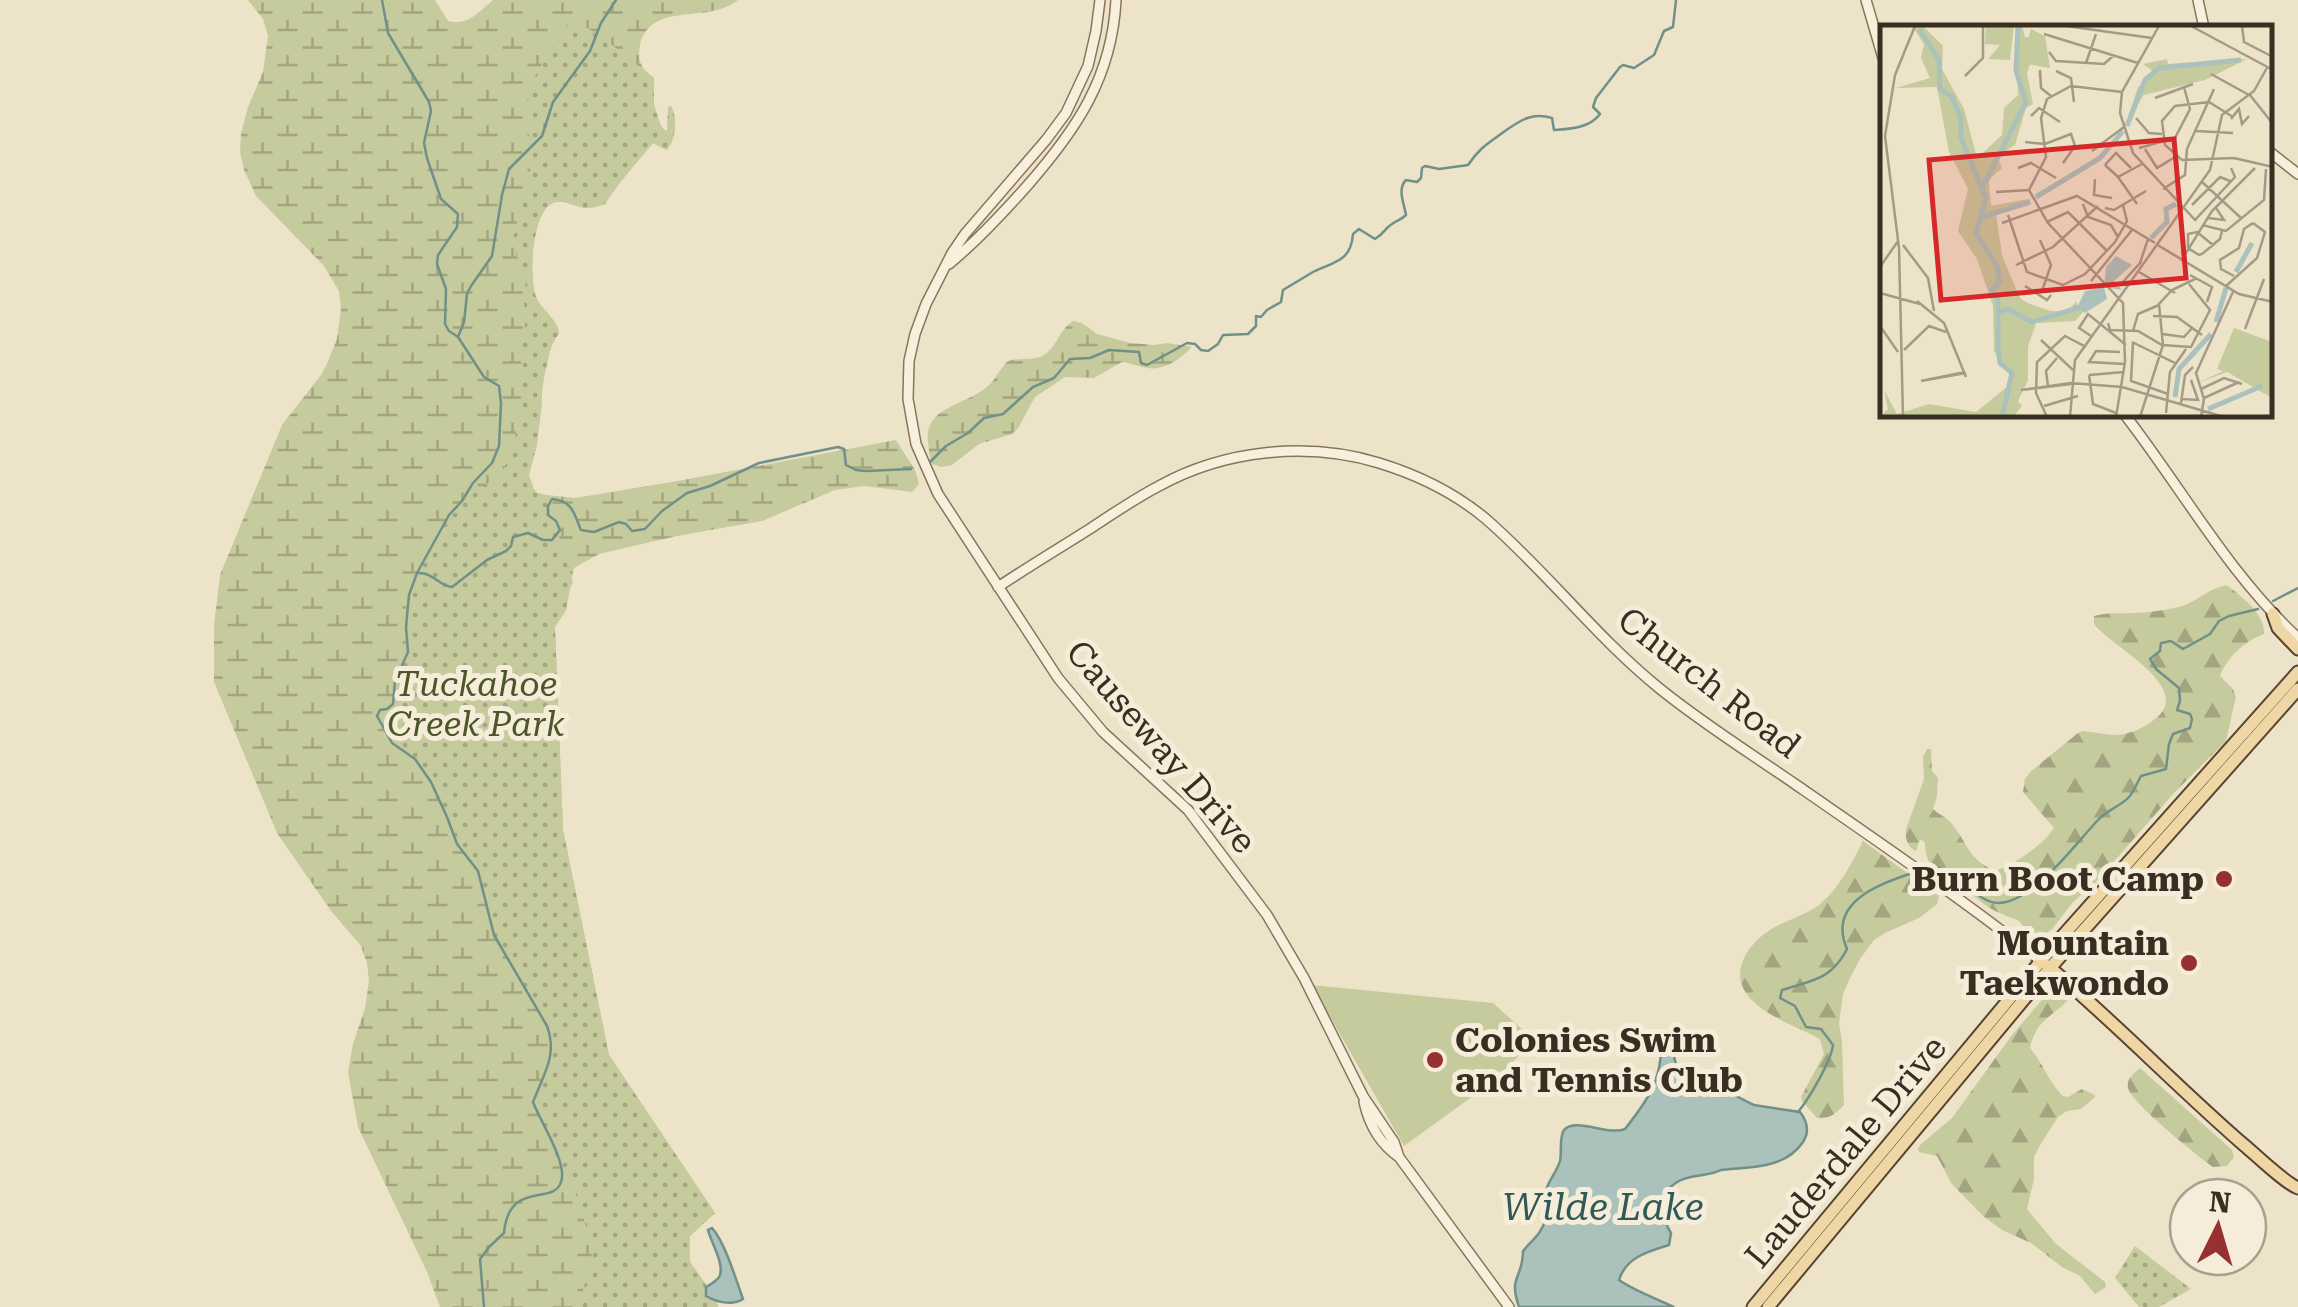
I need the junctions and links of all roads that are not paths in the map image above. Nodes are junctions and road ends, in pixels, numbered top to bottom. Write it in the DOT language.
graph roads {
  1 [pos="1100,0"];
  2 [pos="1116,0"];
  3 [pos="1866,0"];
  4 [pos="2198,0"];
  5 [pos="2203,25"];
  6 [pos="1880,48"];
  7 [pos="2273,154"];
  8 [pos="2298,174"];
  9 [pos="947,266"];
  10 [pos="2128,418"];
  11 [pos="998,587"];
  12 [pos="2273,614"];
  13 [pos="2298,638"];
  14 [pos="2298,649"];
  15 [pos="2298,672"];
  16 [pos="2298,689"];
  17 [pos="2046,965"];
  18 [pos="2298,1186"];
  19 [pos="1509,1307"];
  20 [pos="1753,1307"];
  21 [pos="1768,1307"];
  1 -- 9 [label="street, Causeway Drive"];
  2 -- 9 [label="street, Causeway Drive"];
  3 -- 6 [label="street"];
  4 -- 5 [label="street"];
  7 -- 8 [label="street"];
  9 -- 11 [label="street, Causeway Drive"];
  10 -- 12 [label="street"];
  11 -- 17 [label="street, Church Road"];
  11 -- 19 [label="street, Causeway Drive"];
  12 -- 13 [label="street"];
  12 -- 14 [label="main road"];
  15 -- 17 [label="main road, Lauderdale Drive"];
  16 -- 17 [label="main road, Lauderdale Drive"];
  17 -- 18 [label="main road, Church Road"];
  17 -- 20 [label="main road, Lauderdale Drive"];
  17 -- 21 [label="main road, Lauderdale Drive"];
}
